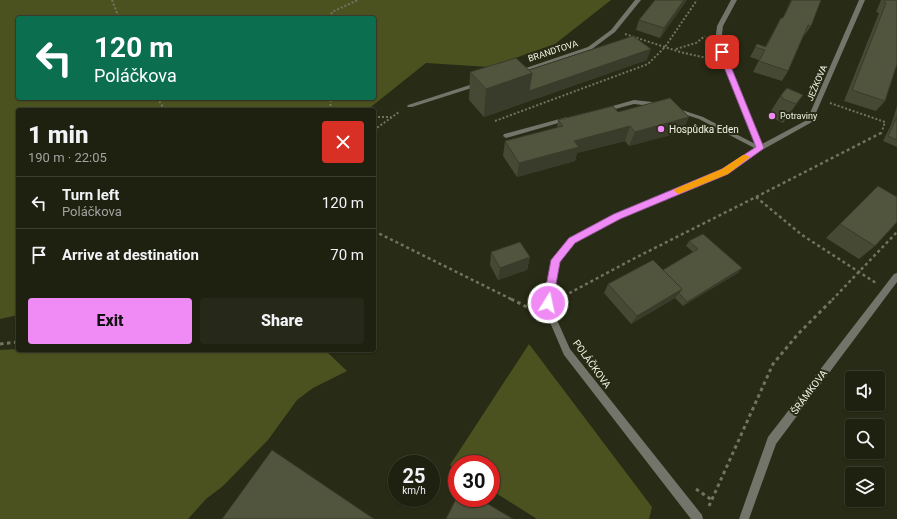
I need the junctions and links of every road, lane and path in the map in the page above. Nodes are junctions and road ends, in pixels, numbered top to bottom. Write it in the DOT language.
graph roads {
  1 [pos="112,0"];
  2 [pos="358,0"];
  3 [pos="638,0"];
  4 [pos="697,0"];
  5 [pos="734,0"];
  6 [pos="862,0"];
  7 [pos="118,16"];
  8 [pos="331,16"];
  9 [pos="717,34"];
  10 [pos="641,39"];
  11 [pos="665,47"];
  12 [pos="674,50"];
  13 [pos="725,62"];
  14 [pos="508,75"];
  15 [pos="485,82"];
  16 [pos="820,100"];
  17 [pos="410,106"];
  18 [pos="596,112"];
  19 [pos="376,117"];
  20 [pos="574,118"];
  21 [pos="495,122"];
  22 [pos="376,128"];
  23 [pos="506,136"];
  24 [pos="760,148"];
  25 [pos="756,197"];
  26 [pos="376,232"];
  27 [pos="897,232"];
  28 [pos="858,273"];
  29 [pos="897,276"];
  30 [pos="887,289"];
  31 [pos="564,296"];
  32 [pos="553,320"];
  33 [pos="16,342"];
  34 [pos="0,344"];
  35 [pos="712,500"];
  36 [pos="698,519"];
  37 [pos="744,519"];
  1 -- 7 [label="path"];
  2 -- 8 [label="path"];
  3 -- 14 [label="street, BRANDTOVA"];
  4 -- 11 [label="path"];
  5 -- 9 [label="street"];
  6 -- 16 [label="street, JEŽKOVA"];
  9 -- 12 [label="path"];
  9 -- 13 [label="street"];
  10 -- 11 [label="path"];
  11 -- 12 [label="path"];
  11 -- 21 [label="path"];
  12 -- 13 [label="path"];
  13 -- 24 [label="street"];
  15 -- 17 [label="street"];
  16 -- 24 [label="street, JEŽKOVA"];
  16 -- 25 [label="path"];
  18 -- 24 [label="street"];
  19 -- 22 [label="path"];
  20 -- 23 [label="street"];
  24 -- 32 [label="street, POLÁČKOVA"];
  25 -- 28 [label="path"];
  25 -- 31 [label="path"];
  26 -- 32 [label="path"];
  27 -- 28 [label="path"];
  28 -- 30 [label="path"];
  28 -- 35 [label="path"];
  29 -- 30 [label="street, ŠRÁMKOVA"];
  30 -- 37 [label="street, ŠRÁMKOVA"];
  32 -- 36 [label="street, POLÁČKOVA"];
  33 -- 34 [label="path"];
}
